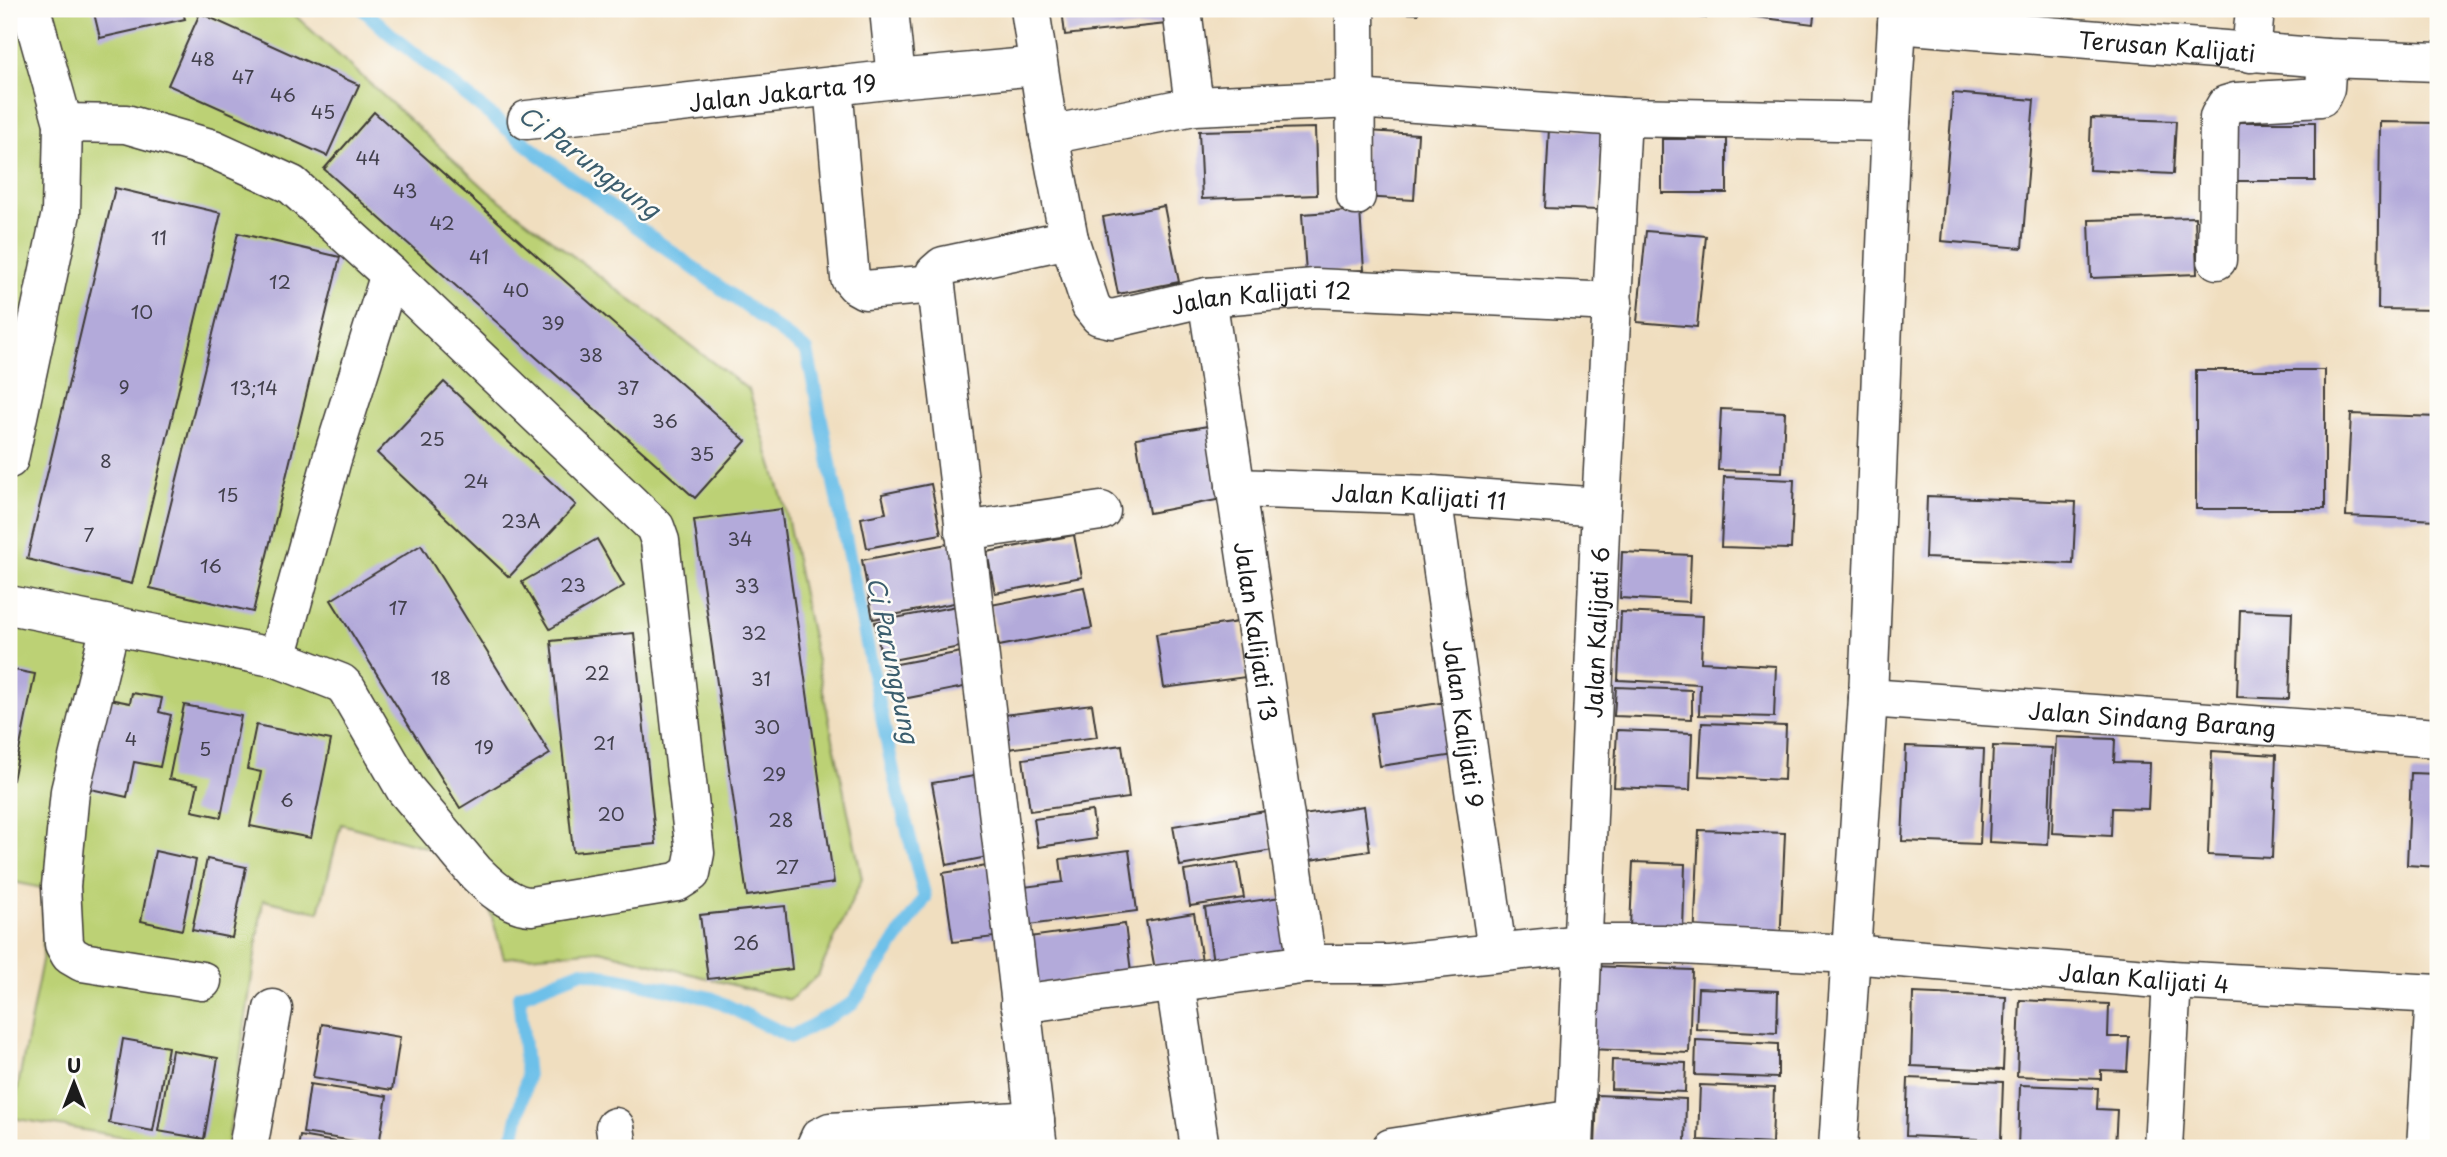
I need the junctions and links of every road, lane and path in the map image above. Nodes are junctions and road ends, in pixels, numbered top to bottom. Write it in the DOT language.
graph roads {
  1 [pos="31,9"];
  2 [pos="888,9"];
  3 [pos="1030,9"];
  4 [pos="1182,9"];
  5 [pos="1355,9"];
  6 [pos="2255,9"];
  7 [pos="1897,17"];
  8 [pos="2251,52"];
  9 [pos="2327,58"];
  10 [pos="2438,62"];
  11 [pos="1038,66"];
  12 [pos="896,79"];
  13 [pos="833,86"];
  14 [pos="1355,99"];
  15 [pos="1194,106"];
  16 [pos="1622,117"];
  17 [pos="527,120"];
  18 [pos="1891,122"];
  19 [pos="63,123"];
  20 [pos="1049,135"];
  21 [pos="1356,196"];
  22 [pos="1069,239"];
  23 [pos="2217,260"];
  24 [pos="390,274"];
  25 [pos="935,285"];
  26 [pos="1207,297"];
  27 [pos="1613,302"];
  28 [pos="9,459"];
  29 [pos="1235,488"];
  30 [pos="1432,495"];
  31 [pos="1601,507"];
  32 [pos="1101,511"];
  33 [pos="964,531"];
  34 [pos="9,605"];
  35 [pos="110,626"];
  36 [pos="277,658"];
  37 [pos="1868,698"];
  38 [pos="2438,738"];
  39 [pos="1582,944"];
  40 [pos="1497,951"];
  41 [pos="1850,954"];
  42 [pos="1307,964"];
  43 [pos="2172,980"];
  44 [pos="202,981"];
  45 [pos="1175,983"];
  46 [pos="2437,994"];
  47 [pos="1020,1004"];
  48 [pos="273,1009"];
  49 [pos="1575,1133"];
  50 [pos="1036,1134"];
  51 [pos="248,1148"];
  52 [pos="815,1148"];
  53 [pos="1200,1148"];
  54 [pos="1391,1148"];
  55 [pos="1838,1148"];
  56 [pos="2163,1148"];
  57 [pos="2426,1148"];
  1 -- 19 [label="street"];
  2 -- 12 [label="street"];
  3 -- 11 [label="street, Jalan Kalijati 12"];
  4 -- 15 [label="street"];
  5 -- 14 [label="street"];
  6 -- 8 [label="street"];
  7 -- 8 [label="street, Terusan Kalijati"];
  7 -- 18 [label="street"];
  8 -- 9 [label="street, Terusan Kalijati"];
  9 -- 10 [label="street, Terusan Kalijati"];
  9 -- 23 [label="street"];
  11 -- 12 [label="street, Jalan Jakarta 19"];
  11 -- 20 [label="street, Jalan Kalijati 12"];
  12 -- 13 [label="street, Jalan Jakarta 19"];
  13 -- 17 [label="street, Jalan Jakarta 19"];
  13 -- 25 [label="street"];
  14 -- 15 [label="street"];
  14 -- 16 [label="street"];
  14 -- 21 [label="street"];
  15 -- 20 [label="street"];
  16 -- 18 [label="street"];
  16 -- 27 [label="street, Jalan Kalijati 6"];
  18 -- 37 [label="street"];
  19 -- 24 [label="street"];
  19 -- 28 [label="street"];
  20 -- 22 [label="street, Jalan Kalijati 12"];
  22 -- 25 [label="street"];
  22 -- 26 [label="street, Jalan Kalijati 12"];
  24 -- 36 [label="street"];
  24 -- 36 [label="street"];
  25 -- 33 [label="street"];
  26 -- 27 [label="street, Jalan Kalijati 12"];
  26 -- 29 [label="street, Jalan Kalijati 13"];
  27 -- 31 [label="street, Jalan Kalijati 6"];
  29 -- 30 [label="street, Jalan Kalijati 11"];
  29 -- 42 [label="street, Jalan Kalijati 13"];
  30 -- 31 [label="street, Jalan Kalijati 11"];
  30 -- 40 [label="street, Jalan Kalijati 9"];
  31 -- 39 [label="street, Jalan Kalijati 6"];
  32 -- 33 [label="street"];
  33 -- 47 [label="street"];
  34 -- 35 [label="street"];
  35 -- 36 [label="street"];
  35 -- 44 [label="street"];
  37 -- 38 [label="street, Jalan Sindang Barang"];
  37 -- 41 [label="street"];
  39 -- 40 [label="street, Jalan Kalijati 4"];
  39 -- 41 [label="street, Jalan Kalijati 4"];
  39 -- 49 [label="street, Jalan Kalijati 6"];
  40 -- 42 [label="street, Jalan Kalijati 4"];
  41 -- 43 [label="street, Jalan Kalijati 4"];
  41 -- 55 [label="street"];
  42 -- 45 [label="street, Jalan Kalijati 4"];
  43 -- 46 [label="street, Jalan Kalijati 4"];
  43 -- 56 [label="street"];
  45 -- 47 [label="street, Jalan Kalijati 4"];
  45 -- 53 [label="street"];
  46 -- 57 [label="street"];
  47 -- 50 [label="street"];
  48 -- 51 [label="street"];
  49 -- 54 [label="street"];
  50 -- 52 [label="street"];
}
